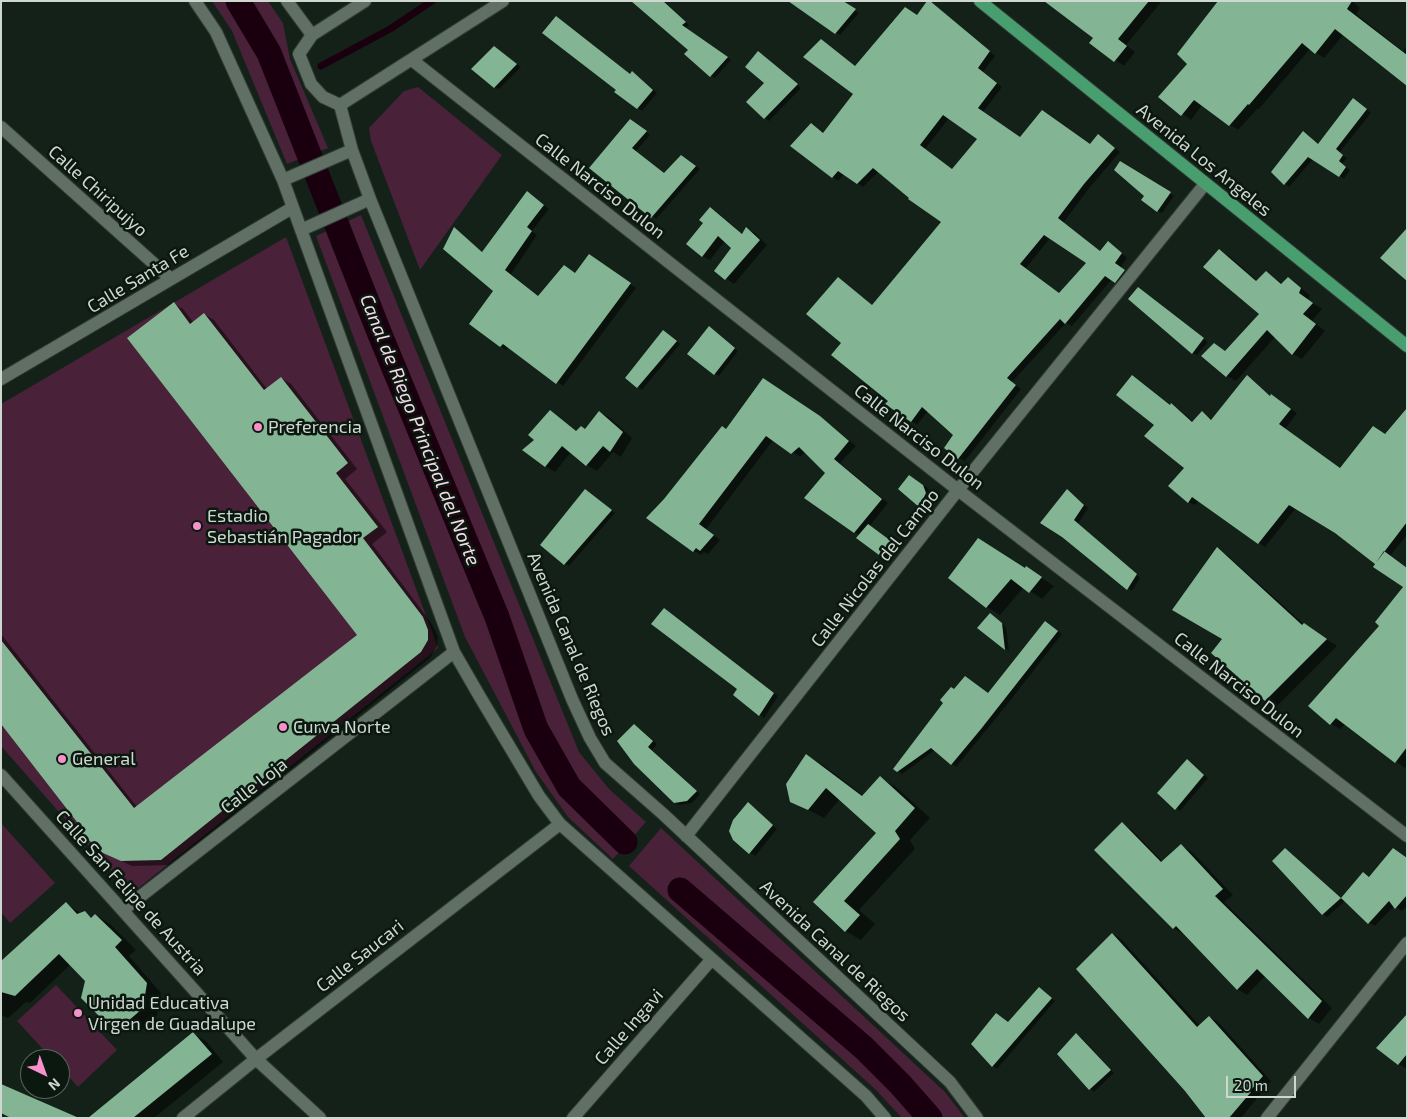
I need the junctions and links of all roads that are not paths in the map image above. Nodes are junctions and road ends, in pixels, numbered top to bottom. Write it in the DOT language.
graph roads {
  1 [pos="195,1"];
  2 [pos="287,1"];
  3 [pos="365,1"];
  4 [pos="503,1"];
  5 [pos="980,1"];
  6 [pos="312,35"];
  7 [pos="412,60"];
  8 [pos="340,105"];
  9 [pos="1,127"];
  10 [pos="352,150"];
  11 [pos="283,180"];
  12 [pos="1205,184"];
  13 [pos="370,199"];
  14 [pos="292,208"];
  15 [pos="301,230"];
  16 [pos="171,279"];
  17 [pos="1407,346"];
  18 [pos="1,379"];
  19 [pos="958,490"];
  20 [pos="454,652"];
  21 [pos="1,775"];
  22 [pos="560,824"];
  23 [pos="686,836"];
  24 [pos="1407,836"];
  25 [pos="123,910"];
  26 [pos="1407,943"];
  27 [pos="712,959"];
  28 [pos="256,1059"];
  29 [pos="183,1118"];
  30 [pos="320,1118"];
  31 [pos="574,1118"];
  32 [pos="885,1118"];
  33 [pos="977,1118"];
  34 [pos="1267,1118"];
  1 -- 11 [label="street"];
  2 -- 6 [label="street"];
  3 -- 6 [label="street"];
  4 -- 7 [label="street"];
  5 -- 12 [label="main road, Avenida Los Angeles"];
  6 -- 8 [label="street"];
  7 -- 8 [label="street"];
  7 -- 19 [label="street, Calle Narciso Dulon"];
  8 -- 10 [label="street, Avenida Canal de Riegos"];
  9 -- 16 [label="street, Calle Chiripujyo"];
  10 -- 11 [label="street"];
  10 -- 13 [label="street, Avenida Canal de Riegos"];
  11 -- 14 [label="street"];
  12 -- 17 [label="main road, Avenida Los Angeles"];
  12 -- 19 [label="street, Calle Nicolas del Campo"];
  13 -- 15 [label="street"];
  13 -- 23 [label="street, Avenida Canal de Riegos"];
  14 -- 15 [label="street"];
  14 -- 16 [label="street, Calle Santa Fe"];
  15 -- 20 [label="street"];
  16 -- 18 [label="street, Calle Santa Fe"];
  19 -- 23 [label="street, Calle Nicolas del Campo"];
  19 -- 24 [label="street, Calle Narciso Dulon"];
  20 -- 22 [label="street"];
  20 -- 25 [label="street, Calle Loja"];
  21 -- 25 [label="street, Calle San Felipe de Austria"];
  22 -- 27 [label="street"];
  22 -- 28 [label="street, Calle Saucari"];
  23 -- 33 [label="street, Avenida Canal de Riegos"];
  25 -- 28 [label="street, Calle San Felipe de Austria"];
  26 -- 34 [label="street"];
  27 -- 31 [label="street, Calle Ingavi"];
  27 -- 32 [label="street"];
  28 -- 29 [label="street, Calle Saucari"];
  28 -- 30 [label="street, Calle San Felipe de Austria"];
}
